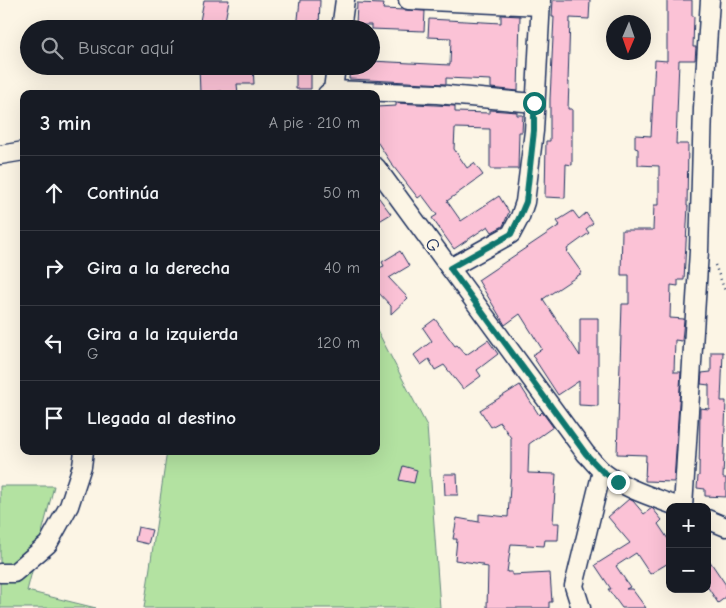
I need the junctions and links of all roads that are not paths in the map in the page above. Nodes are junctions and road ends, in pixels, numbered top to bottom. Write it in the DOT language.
graph roads {
  1 [pos="344,0"];
  2 [pos="408,0"];
  3 [pos="710,0"];
  4 [pos="541,3"];
  5 [pos="342,20"];
  6 [pos="334,75"];
  7 [pos="330,90"];
  8 [pos="380,93"];
  9 [pos="534,103"];
  10 [pos="20,152"];
  11 [pos="0,155"];
  12 [pos="380,172"];
  13 [pos="450,268"];
  14 [pos="83,455"];
  15 [pos="602,471"];
  16 [pos="668,503"];
  17 [pos="683,503"];
  18 [pos="711,520"];
  19 [pos="726,526"];
  20 [pos="0,573"];
  21 [pos="581,608"];
  1 -- 5 [label="street"];
  2 -- 4 [label="street"];
  3 -- 17 [label="street"];
  4 -- 9 [label="street"];
  6 -- 7 [label="street"];
  8 -- 9 [label="street"];
  9 -- 13 [label="street"];
  10 -- 11 [label="street"];
  12 -- 13 [label="street, G"];
  13 -- 15 [label="street, G"];
  14 -- 20 [label="street"];
  15 -- 16 [label="street, G"];
  15 -- 21 [label="street"];
  18 -- 19 [label="street"];
}
